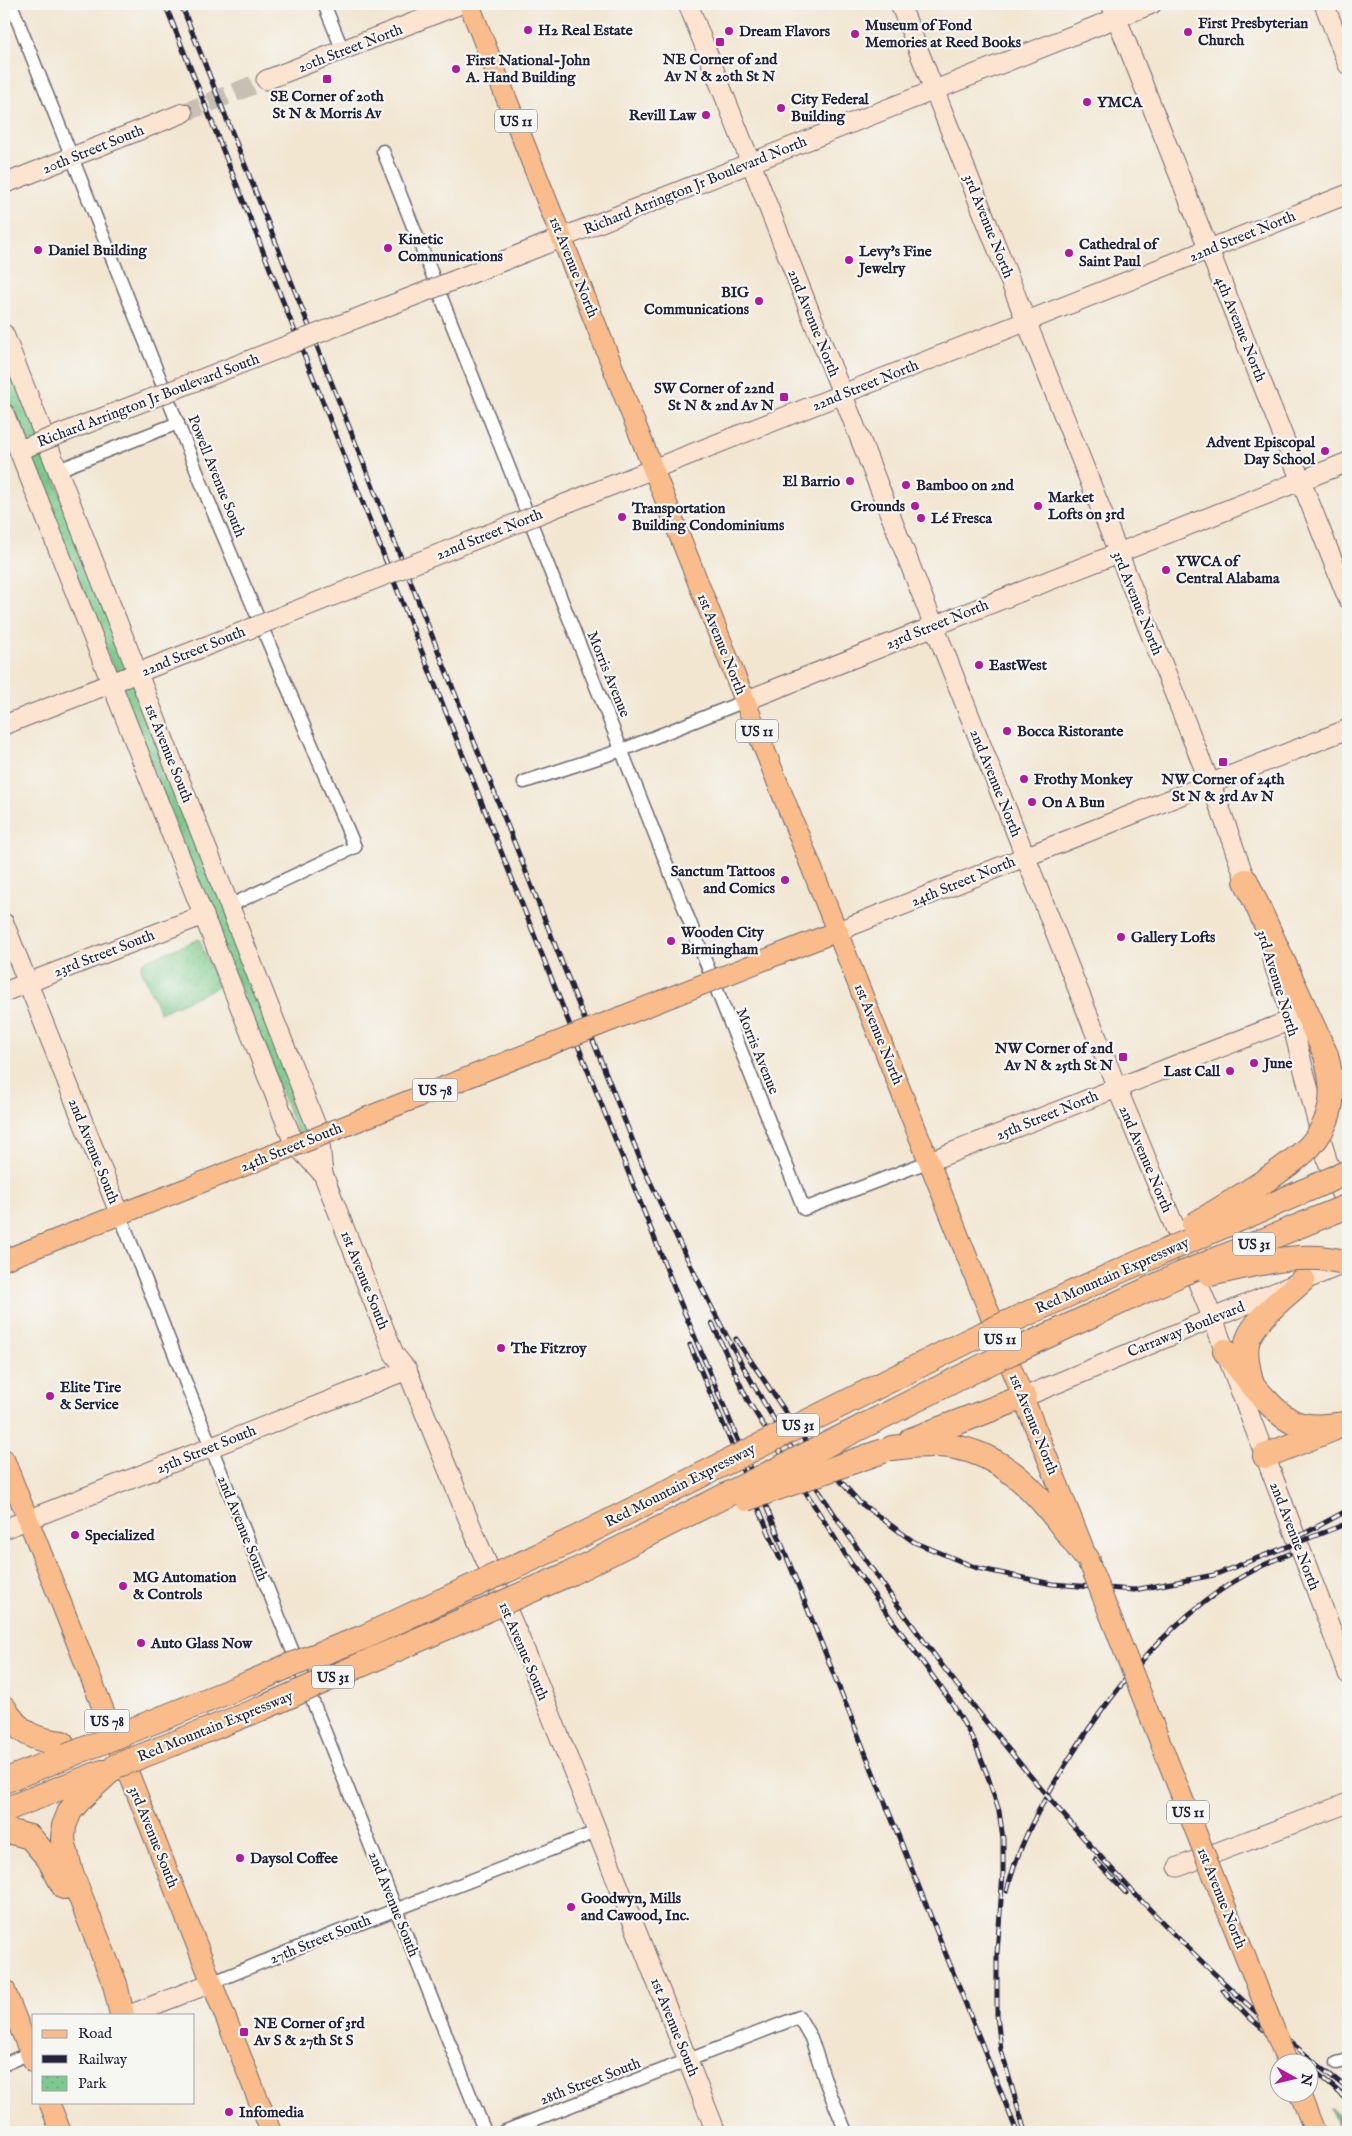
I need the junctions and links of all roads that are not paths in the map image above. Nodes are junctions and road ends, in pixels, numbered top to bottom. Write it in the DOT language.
graph roads {
  1 [pos="11,4"];
  2 [pos="324,4"];
  3 [pos="461,4"];
  4 [pos="470,4"];
  5 [pos="688,4"];
  6 [pos="900,4"];
  7 [pos="1152,4"];
  8 [pos="1324,4"];
  9 [pos="1114,11"];
  10 [pos="343,51"];
  11 [pos="1348,65"];
  12 [pos="266,80"];
  13 [pos="934,90"];
  14 [pos="183,113"];
  15 [pos="383,151"];
  16 [pos="72,158"];
  17 [pos="751,163"];
  18 [pos="4,184"];
  19 [pos="1348,194"];
  20 [pos="562,238"];
  21 [pos="1209,249"];
  22 [pos="1027,321"];
  23 [pos="4,334"];
  24 [pos="293,344"];
  25 [pos="842,394"];
  26 [pos="4,413"];
  27 [pos="178,423"];
  28 [pos="16,452"];
  29 [pos="1348,462"];
  30 [pos="653,469"];
  31 [pos="58,470"];
  32 [pos="1301,480"];
  33 [pos="1119,554"];
  34 [pos="382,577"];
  35 [pos="1348,599"];
  36 [pos="934,626"];
  37 [pos="124,639"];
  38 [pos="97,647"];
  39 [pos="138,673"];
  40 [pos="112,684"];
  41 [pos="745,700"];
  42 [pos="4,725"];
  43 [pos="1348,729"];
  44 [pos="622,750"];
  45 [pos="524,782"];
  46 [pos="1210,784"];
  47 [pos="1025,856"];
  48 [pos="1246,881"];
  49 [pos="231,905"];
  50 [pos="204,915"];
  51 [pos="4,923"];
  52 [pos="838,931"];
  53 [pos="28,983"];
  54 [pos="4,992"];
  55 [pos="1291,1020"];
  56 [pos="579,1034"];
  57 [pos="1117,1088"];
  58 [pos="930,1161"];
  59 [pos="1348,1172"];
  60 [pos="323,1174"];
  61 [pos="1348,1206"];
  62 [pos="804,1209"];
  63 [pos="1348,1212"];
  64 [pos="120,1215"];
  65 [pos="4,1260"];
  66 [pos="1348,1262"];
  67 [pos="1122,1270"];
  68 [pos="1303,1280"];
  69 [pos="1160,1284"];
  70 [pos="1212,1319"];
  71 [pos="1225,1351"];
  72 [pos="407,1370"];
  73 [pos="1251,1382"];
  74 [pos="1024,1397"];
  75 [pos="1347,1424"];
  76 [pos="211,1447"];
  77 [pos="887,1450"];
  78 [pos="1264,1456"];
  79 [pos="4,1458"];
  80 [pos="28,1520"];
  81 [pos="1065,1520"];
  82 [pos="4,1529"];
  83 [pos="654,1530"];
  84 [pos="1088,1560"];
  85 [pos="1348,1674"];
  86 [pos="4,1708"];
  87 [pos="65,1749"];
  88 [pos="4,1780"];
  89 [pos="79,1790"];
  90 [pos="1348,1803"];
  91 [pos="4,1810"];
  92 [pos="4,1830"];
  93 [pos="596,1832"];
  94 [pos="1178,1867"];
  95 [pos="395,1910"];
  96 [pos="211,1983"];
  97 [pos="4,1988"];
  98 [pos="121,2014"];
  99 [pos="122,2014"];
  100 [pos="132,2014"];
  101 [pos="1284,2054"];
  102 [pos="32,2056"];
  103 [pos="688,2062"];
  104 [pos="4,2064"];
  105 [pos="50,2104"];
  106 [pos="1304,2104"];
  107 [pos="61,2132"];
  108 [pos="270,2132"];
  109 [pos="485,2132"];
  110 [pos="503,2132"];
  111 [pos="716,2132"];
  112 [pos="846,2132"];
  113 [pos="1315,2132"];
  1 -- 16 [label="street, Powell Avenue South"];
  2 -- 10 [label="street"];
  3 -- 10 [label="street, 20th Street North"];
  4 -- 20 [label="main road, 1st Avenue North / US 11"];
  5 -- 17 [label="street, 2nd Avenue North"];
  6 -- 13 [label="street, 3rd Avenue North"];
  7 -- 9 [label="street, Richard Arrington Jr Boulevard North"];
  8 -- 11 [label="street"];
  9 -- 13 [label="street, Richard Arrington Jr Boulevard North"];
  9 -- 21 [label="street, 4th Avenue North"];
  10 -- 12 [label="street, 20th Street North"];
  13 -- 17 [label="street, Richard Arrington Jr Boulevard North"];
  13 -- 22 [label="street, 3rd Avenue North"];
  14 -- 16 [label="street, 20th Street South"];
  15 -- 44 [label="street, Morris Avenue"];
  16 -- 18 [label="street, 20th Street South"];
  16 -- 27 [label="street, Powell Avenue South"];
  17 -- 20 [label="street, Richard Arrington Jr Boulevard North"];
  17 -- 25 [label="street, 2nd Avenue North"];
  19 -- 21 [label="street, 22nd Street North"];
  20 -- 24 [label="street, Richard Arrington Jr Boulevard North, bridge"];
  20 -- 30 [label="main road, 1st Avenue North / US 11"];
  21 -- 22 [label="street, 22nd Street North"];
  21 -- 32 [label="street, 4th Avenue North"];
  22 -- 25 [label="street, 22nd Street North"];
  22 -- 33 [label="street, 3rd Avenue North"];
  23 -- 31 [label="street, 1st Avenue South"];
  24 -- 28 [label="street, Richard Arrington Jr Boulevard South, bridge"];
  25 -- 30 [label="street, 22nd Street North"];
  25 -- 36 [label="street, 2nd Avenue North"];
  26 -- 28 [label="street, 1st Avenue South"];
  27 -- 31 [label="street"];
  27 -- 49 [label="street, Powell Avenue South"];
  28 -- 38 [label="street, 1st Avenue South"];
  29 -- 32 [label="street, 23rd Street North"];
  30 -- 34 [label="street, 22nd Street North, bridge"];
  30 -- 41 [label="main road, 1st Avenue North / US 11"];
  31 -- 37 [label="street, 1st Avenue South"];
  32 -- 33 [label="street, 23rd Street North"];
  32 -- 35 [label="street, 4th Avenue North"];
  33 -- 36 [label="street, 23rd Street North"];
  33 -- 46 [label="street, 3rd Avenue North"];
  34 -- 39 [label="street, 22nd Street South, bridge"];
  36 -- 41 [label="street, 23rd Street North"];
  36 -- 47 [label="street, 2nd Avenue North"];
  37 -- 38 [label="street"];
  37 -- 39 [label="street, 1st Avenue South"];
  38 -- 40 [label="street, 1st Avenue South"];
  39 -- 40 [label="street, 22nd Street South"];
  39 -- 49 [label="street, 1st Avenue South"];
  40 -- 42 [label="street, 22nd Street South"];
  40 -- 50 [label="street, 1st Avenue South"];
  41 -- 44 [label="street, 23rd Street North"];
  41 -- 52 [label="main road, 1st Avenue North / US 11"];
  43 -- 46 [label="street, 24th Street North"];
  44 -- 45 [label="street, 23rd Street North"];
  44 -- 62 [label="street, Morris Avenue"];
  46 -- 47 [label="street, 24th Street North"];
  46 -- 48 [label="street, 3rd Avenue North"];
  47 -- 52 [label="street, 24th Street North"];
  47 -- 57 [label="street, 2nd Avenue North"];
  48 -- 55 [label="street, 3rd Avenue North"];
  48 -- 67 [label="highway, bridge"];
  49 -- 60 [label="street, 1st Avenue South"];
  50 -- 53 [label="street, 23rd Street South"];
  50 -- 60 [label="street, 1st Avenue South"];
  51 -- 53 [label="street, 2nd Avenue South"];
  52 -- 56 [label="main road, 24th Street North / US 78, bridge"];
  52 -- 58 [label="main road, 1st Avenue North / US 11"];
  53 -- 54 [label="street, 23rd Street South"];
  53 -- 64 [label="street, 2nd Avenue South"];
  55 -- 57 [label="street, 25th Street North"];
  55 -- 63 [label="street, 3rd Avenue North"];
  56 -- 64 [label="main road, 24th Street South / US 78, bridge"];
  57 -- 58 [label="street, 25th Street North"];
  57 -- 70 [label="street, 2nd Avenue North"];
  58 -- 62 [label="street, 25th Street North"];
  58 -- 74 [label="main road, 1st Avenue North / US 11"];
  59 -- 67 [label="highway, Red Mountain Expressway / US 31, bridge"];
  60 -- 72 [label="street, 1st Avenue South"];
  61 -- 69 [label="highway, Red Mountain Expressway / US 31, bridge"];
  64 -- 65 [label="main road, 24th Street South / US 78"];
  64 -- 76 [label="street, 2nd Avenue South"];
  66 -- 68 [label="street, Carraway Boulevard"];
  66 -- 69 [label="highway, bridge"];
  67 -- 87 [label="highway, Red Mountain Expressway / US 31, bridge"];
  68 -- 70 [label="street, Carraway Boulevard"];
  68 -- 73 [label="highway"];
  69 -- 83 [label="highway, Red Mountain Expressway / US 31, bridge"];
  70 -- 71 [label="street, 2nd Avenue North"];
  70 -- 74 [label="street, Carraway Boulevard"];
  71 -- 73 [label="highway"];
  71 -- 78 [label="street, 2nd Avenue North"];
  72 -- 76 [label="street, 25th Street South"];
  72 -- 93 [label="street, 1st Avenue South"];
  73 -- 75 [label="highway"];
  74 -- 77 [label="highway"];
  74 -- 81 [label="main road, 1st Avenue North / US 11"];
  75 -- 78 [label="highway"];
  76 -- 80 [label="street, 25th Street South"];
  76 -- 95 [label="street, 2nd Avenue South"];
  77 -- 81 [label="highway"];
  77 -- 83 [label="highway, bridge"];
  78 -- 85 [label="street, 2nd Avenue North"];
  79 -- 80 [label="main road, 3rd Avenue South / US 78"];
  80 -- 82 [label="street, 25th Street South"];
  80 -- 96 [label="main road, 3rd Avenue South / US 78"];
  81 -- 84 [label="highway"];
  83 -- 89 [label="highway, Red Mountain Expressway / US 31, bridge"];
  84 -- 101 [label="main road, 1st Avenue North / US 11, bridge"];
  86 -- 87 [label="highway"];
  87 -- 88 [label="highway"];
  89 -- 91 [label="highway"];
  89 -- 99 [label="highway"];
  90 -- 94 [label="street"];
  92 -- 98 [label="highway"];
  93 -- 95 [label="street, 27th Street South"];
  93 -- 103 [label="street, 1st Avenue South"];
  95 -- 96 [label="street, 27th Street South"];
  95 -- 109 [label="street, 2nd Avenue South"];
  96 -- 100 [label="street, 27th Street South"];
  96 -- 108 [label="main road, 3rd Avenue South / US 78"];
  97 -- 102 [label="main road"];
  102 -- 104 [label="street"];
  103 -- 110 [label="street, 28th Street South"];
  103 -- 111 [label="street, 1st Avenue South"];
  103 -- 112 [label="street, 28th Street South"];
  105 -- 107 [label="main road"];
  106 -- 113 [label="main road"];
}
